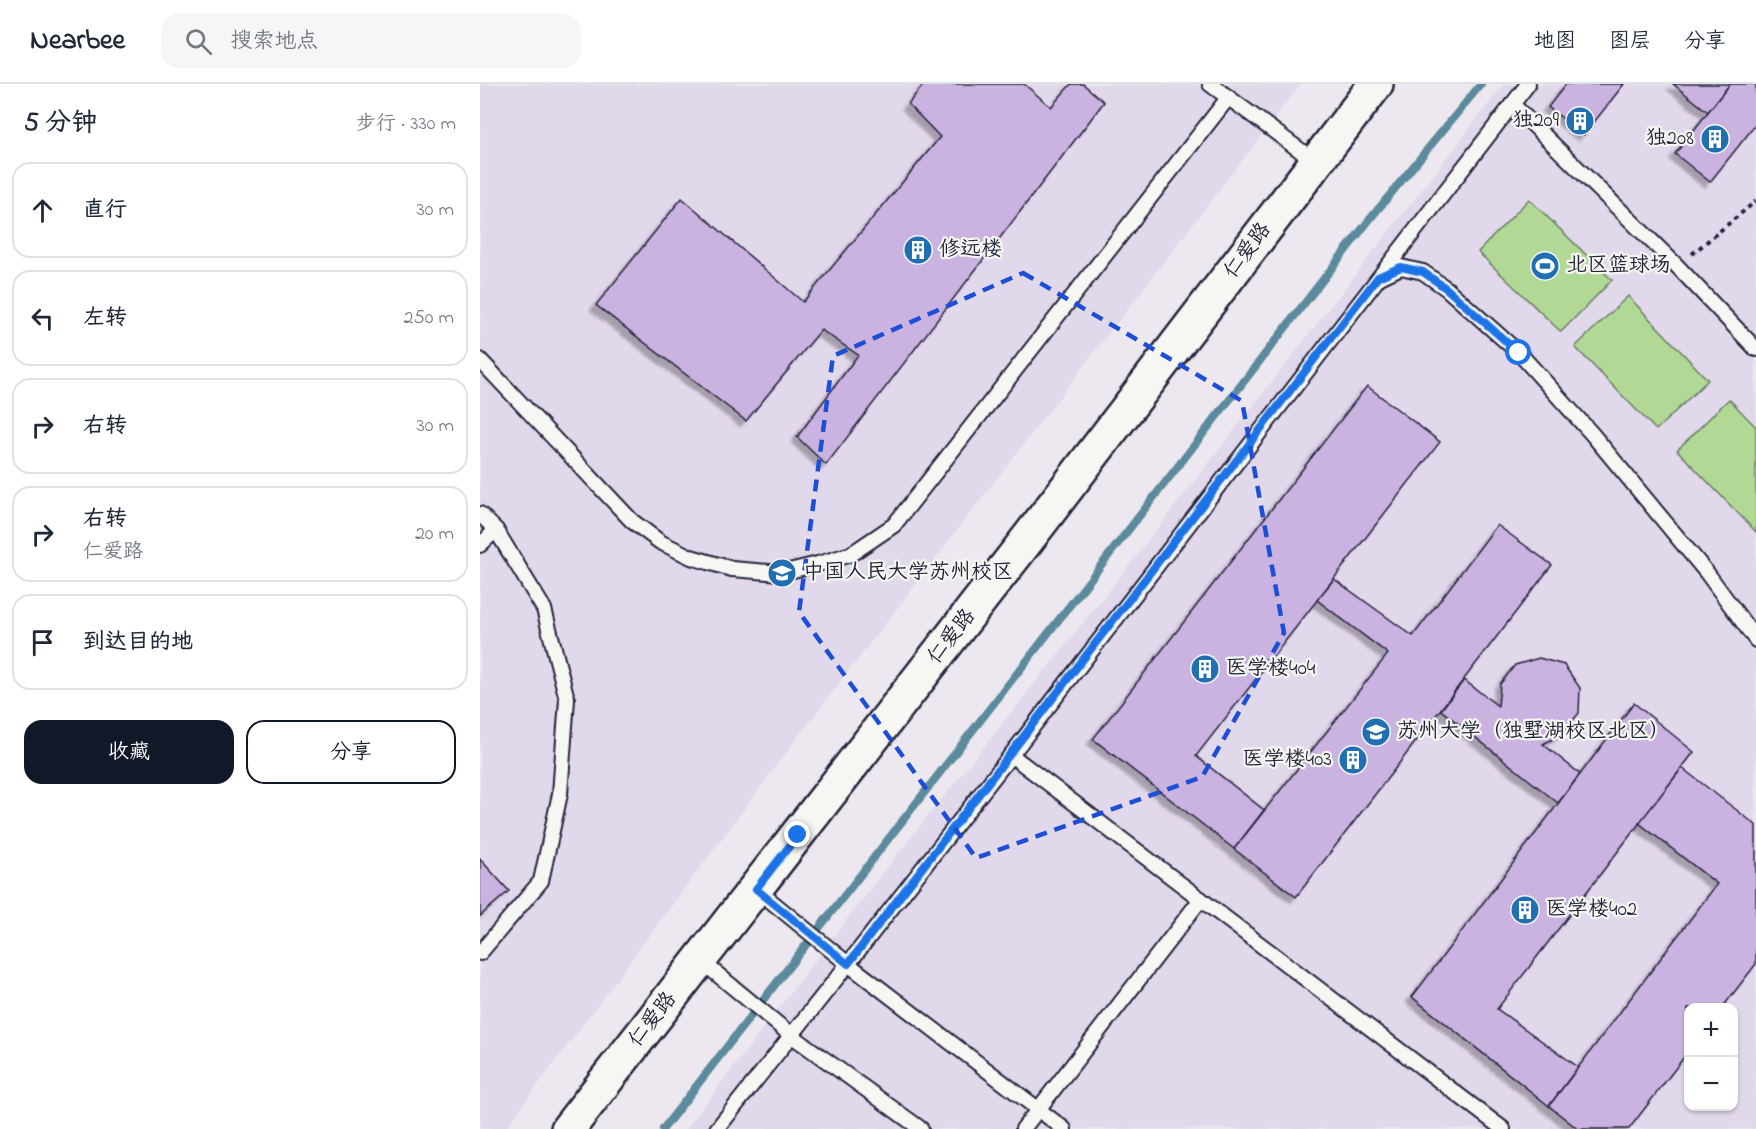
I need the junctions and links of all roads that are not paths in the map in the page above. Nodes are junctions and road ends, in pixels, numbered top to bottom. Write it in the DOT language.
graph roads {
  1 [pos="1210,84"];
  2 [pos="1376,84"];
  3 [pos="1528,84"];
  4 [pos="1228,98"];
  5 [pos="1512,104"];
  6 [pos="1316,162"];
  7 [pos="1378,277"];
  8 [pos="1756,349"];
  9 [pos="480,360"];
  10 [pos="480,514"];
  11 [pos="496,530"];
  12 [pos="480,545"];
  13 [pos="1756,640"];
  14 [pos="1011,755"];
  15 [pos="756,889"];
  16 [pos="1201,899"];
  17 [pos="480,953"];
  18 [pos="700,960"];
  19 [pos="848,964"];
  20 [pos="791,1035"];
  21 [pos="1038,1109"];
  22 [pos="568,1129"];
  23 [pos="717,1129"];
  24 [pos="921,1129"];
  25 [pos="1023,1129"];
  26 [pos="1064,1129"];
  27 [pos="1503,1129"];
  1 -- 4 [label="lane"];
  2 -- 6 [label="main road, 仁爱路"];
  3 -- 5 [label="lane"];
  4 -- 6 [label="lane"];
  4 -- 9 [label="lane"];
  5 -- 7 [label="lane"];
  5 -- 8 [label="lane"];
  6 -- 15 [label="main road, 仁爱路"];
  7 -- 13 [label="lane"];
  7 -- 14 [label="lane"];
  10 -- 11 [label="lane"];
  11 -- 12 [label="lane"];
  11 -- 17 [label="lane"];
  14 -- 16 [label="lane"];
  14 -- 19 [label="lane"];
  15 -- 18 [label="main road, 仁爱路"];
  15 -- 19 [label="lane"];
  16 -- 21 [label="lane"];
  16 -- 27 [label="lane"];
  18 -- 20 [label="lane"];
  18 -- 22 [label="main road, 仁爱路"];
  19 -- 20 [label="lane"];
  19 -- 21 [label="lane"];
  20 -- 23 [label="lane"];
  20 -- 24 [label="lane"];
  21 -- 25 [label="lane"];
  21 -- 26 [label="lane"];
}
